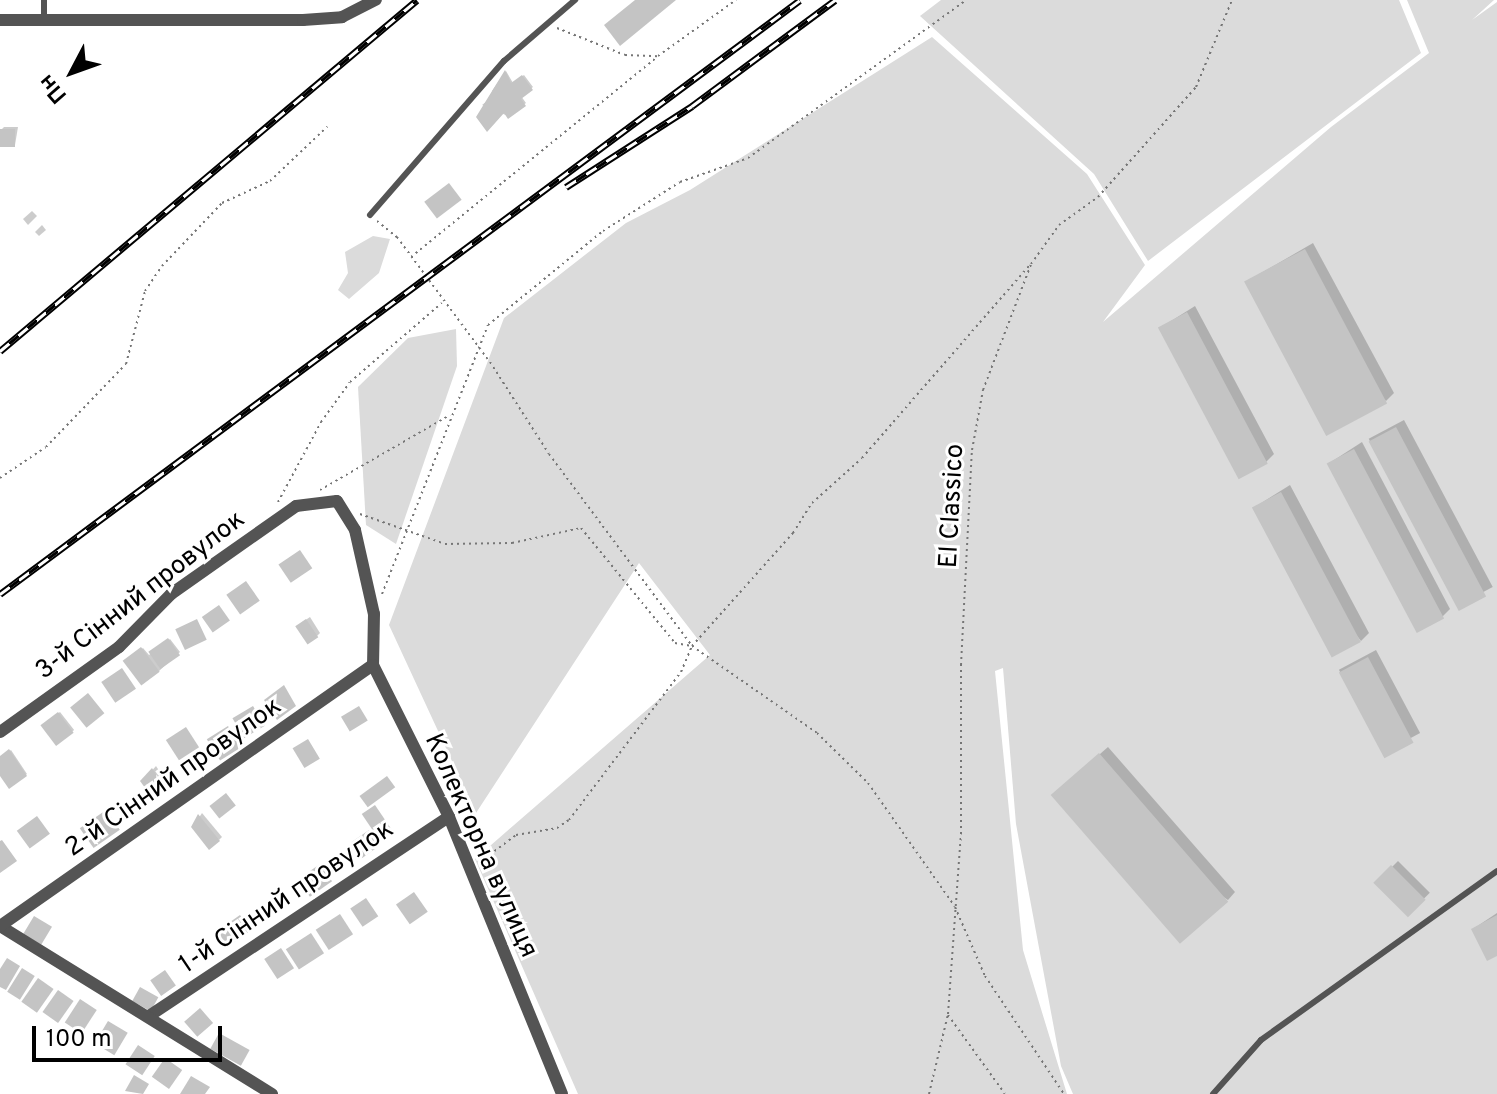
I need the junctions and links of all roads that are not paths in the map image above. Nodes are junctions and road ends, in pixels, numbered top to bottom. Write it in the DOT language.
graph roads {
  1 [pos="44,0"];
  2 [pos="376,0"];
  3 [pos="575,0"];
  4 [pos="0,20"];
  5 [pos="44,20"];
  6 [pos="370,215"];
  7 [pos="374,614"];
  8 [pos="373,665"];
  9 [pos="0,732"];
  10 [pos="449,817"];
  11 [pos="1497,871"];
  12 [pos="0,926"];
  13 [pos="149,1016"];
  14 [pos="272,1094"];
  15 [pos="562,1094"];
  16 [pos="1213,1094"];
  1 -- 5 [label="lane"];
  2 -- 5 [label="street"];
  3 -- 6 [label="lane"];
  4 -- 5 [label="street"];
  7 -- 8 [label="street, Колекторна вулиця"];
  7 -- 9 [label="street, 3-й Сінний провулок"];
  8 -- 10 [label="street, Колекторна вулиця"];
  8 -- 12 [label="street, 2-й Сінний провулок"];
  10 -- 13 [label="street, 1-й Сінний провулок"];
  10 -- 15 [label="street, Колекторна вулиця"];
  11 -- 16 [label="lane"];
  12 -- 13 [label="street"];
  13 -- 14 [label="street"];
}
